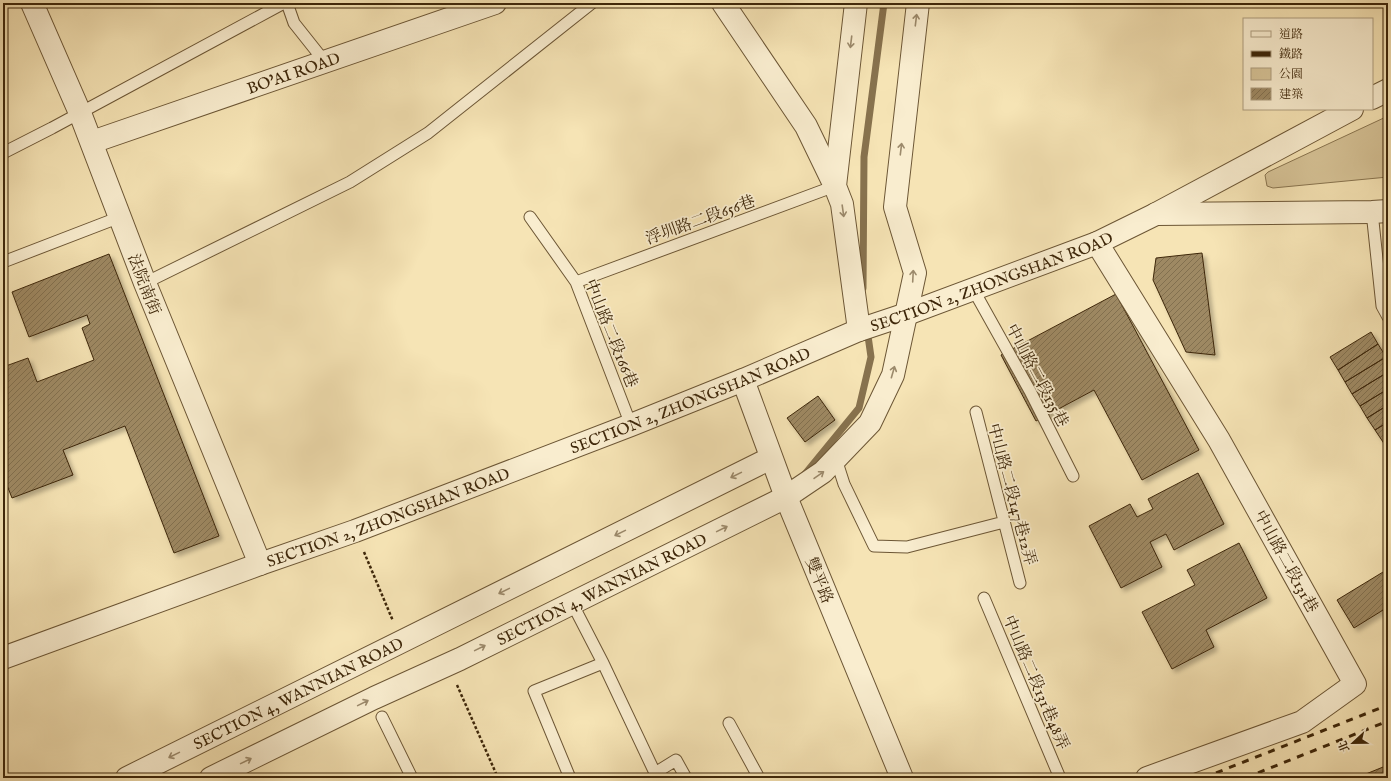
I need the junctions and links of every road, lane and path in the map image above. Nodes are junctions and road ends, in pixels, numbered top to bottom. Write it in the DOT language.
graph roads {
  1 [pos="32,3"];
  2 [pos="285,3"];
  3 [pos="495,3"];
  4 [pos="592,3"];
  5 [pos="723,3"];
  6 [pos="856,3"];
  7 [pos="918,3"];
  8 [pos="324,62"];
  9 [pos="1388,90"];
  10 [pos="1373,98"];
  11 [pos="1350,110"];
  12 [pos="80,113"];
  13 [pos="92,142"];
  14 [pos="3,153"];
  15 [pos="835,186"];
  16 [pos="1380,212"];
  17 [pos="1156,214"];
  18 [pos="120,217"];
  19 [pos="530,217"];
  20 [pos="1097,243"];
  21 [pos="3,262"];
  22 [pos="576,282"];
  23 [pos="145,284"];
  24 [pos="973,289"];
  25 [pos="906,314"];
  26 [pos="1388,316"];
  27 [pos="859,330"];
  28 [pos="743,380"];
  29 [pos="976,412"];
  30 [pos="631,425"];
  31 [pos="771,458"];
  32 [pos="836,459"];
  33 [pos="1073,476"];
  34 [pos="786,497"];
  35 [pos="1004,522"];
  36 [pos="355,531"];
  37 [pos="260,564"];
  38 [pos="1020,583"];
  39 [pos="984,598"];
  40 [pos="572,603"];
  41 [pos="402,642"];
  42 [pos="3,658"];
  43 [pos="603,663"];
  44 [pos="447,664"];
  45 [pos="382,717"];
  46 [pos="729,723"];
  47 [pos="126,778"];
  48 [pos="211,778"];
  49 [pos="412,778"];
  50 [pos="498,778"];
  51 [pos="570,778"];
  52 [pos="686,778"];
  53 [pos="759,778"];
  54 [pos="902,778"];
  55 [pos="1060,778"];
  56 [pos="1147,778"];
  1 -- 12 [label="street, 法院南街"];
  2 -- 8 [label="lane"];
  2 -- 12 [label="lane"];
  3 -- 8 [label="street, BO'AI ROAD"];
  4 -- 23 [label="lane"];
  5 -- 15 [label="street"];
  6 -- 15 [label="street, one-way"];
  25 -- 7 [label="street, SECTION 4, WANNIAN ROAD, one-way"];
  8 -- 13 [label="street, BO'AI ROAD"];
  9 -- 10 [label="street"];
  11 -- 17 [label="street"];
  12 -- 13 [label="street, 法院南街"];
  12 -- 14 [label="lane"];
  13 -- 18 [label="street, 法院南街"];
  15 -- 22 [label="lane, 浮圳路二段656巷"];
  15 -- 27 [label="street, one-way"];
  16 -- 17 [label="street, SECTION 2, ZHONGSHAN ROAD"];
  16 -- 26 [label="lane"];
  17 -- 20 [label="street, SECTION 2, ZHONGSHAN ROAD"];
  18 -- 21 [label="lane"];
  18 -- 23 [label="street, 法院南街"];
  19 -- 22 [label="lane, 中山路二段166巷"];
  20 -- 24 [label="street, SECTION 2, ZHONGSHAN ROAD"];
  20 -- 56 [label="street, 中山路二段131巷"];
  22 -- 30 [label="lane, 中山路二段166巷"];
  23 -- 37 [label="street, 法院南街"];
  24 -- 25 [label="street, SECTION 2, ZHONGSHAN ROAD"];
  24 -- 33 [label="lane, 中山路二段135巷"];
  25 -- 27 [label="street, SECTION 2, ZHONGSHAN ROAD"];
  32 -- 25 [label="street, SECTION 4, WANNIAN ROAD, one-way"];
  27 -- 28 [label="street, SECTION 2, ZHONGSHAN ROAD"];
  28 -- 30 [label="street, SECTION 2, ZHONGSHAN ROAD"];
  28 -- 31 [label="street, 雙平路"];
  29 -- 35 [label="lane, 中山路二段147巷12弄"];
  30 -- 36 [label="street, SECTION 2, ZHONGSHAN ROAD"];
  31 -- 34 [label="street, 雙平路"];
  31 -- 41 [label="street, SECTION 4, WANNIAN ROAD, one-way"];
  34 -- 32 [label="street, SECTION 4, WANNIAN ROAD, one-way"];
  32 -- 35 [label="lane"];
  40 -- 34 [label="street, SECTION 4, WANNIAN ROAD, one-way"];
  34 -- 54 [label="street, 雙平路"];
  35 -- 38 [label="lane, 中山路二段147巷12弄"];
  36 -- 37 [label="street, SECTION 2, ZHONGSHAN ROAD"];
  36 -- 41 [label="path"];
  37 -- 42 [label="street, SECTION 2, ZHONGSHAN ROAD"];
  39 -- 55 [label="lane, 中山路二段131巷48弄"];
  40 -- 43 [label="lane"];
  44 -- 40 [label="street, SECTION 4, WANNIAN ROAD, one-way"];
  41 -- 47 [label="street, SECTION 4, WANNIAN ROAD, one-way"];
  43 -- 51 [label="lane"];
  43 -- 52 [label="lane"];
  48 -- 44 [label="street, SECTION 4, WANNIAN ROAD, one-way"];
  44 -- 50 [label="path"];
  45 -- 49 [label="lane"];
  46 -- 53 [label="lane"];
}
